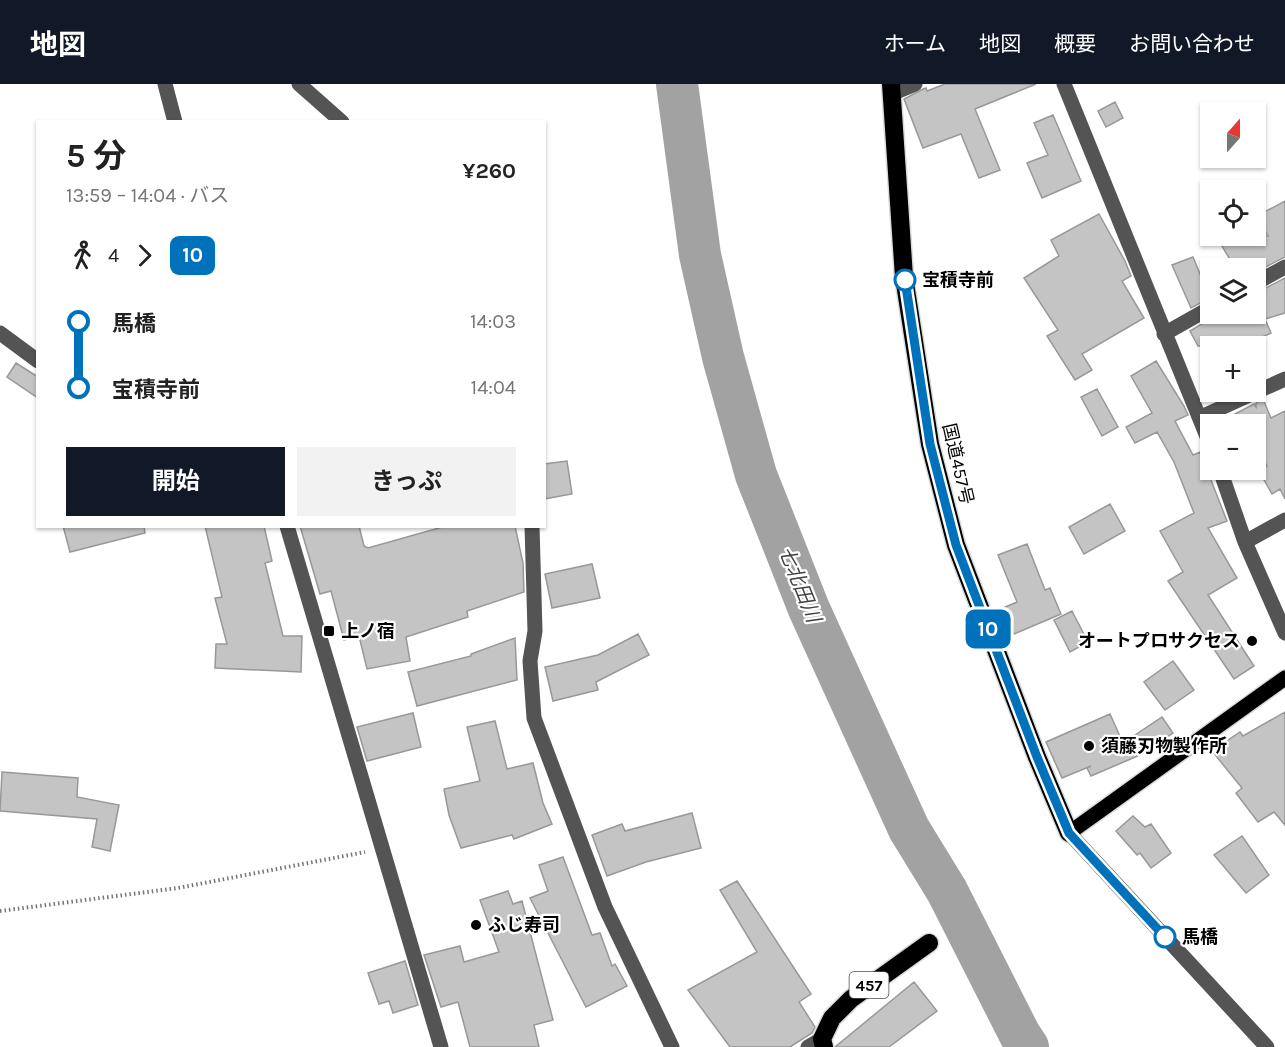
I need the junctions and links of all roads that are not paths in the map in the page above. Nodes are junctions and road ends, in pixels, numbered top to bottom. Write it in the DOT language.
graph roads {
  1 [pos="165,84"];
  2 [pos="299,84"];
  3 [pos="915,84"];
  4 [pos="1064,84"];
  5 [pos="891,89"];
  6 [pos="174,120"];
  7 [pos="340,120"];
  8 [pos="1285,267"];
  9 [pos="1266,277"];
  10 [pos="1200,314"];
  11 [pos="0,333"];
  12 [pos="1164,334"];
  13 [pos="36,360"];
  14 [pos="1285,379"];
  15 [pos="1208,414"];
  16 [pos="1200,415"];
  17 [pos="1223,480"];
  18 [pos="1285,520"];
  19 [pos="288,528"];
  20 [pos="532,528"];
  21 [pos="1245,542"];
  22 [pos="1285,633"];
  23 [pos="1285,678"];
  24 [pos="1069,833"];
  25 [pos="929,944"];
  26 [pos="818,1044"];
  27 [pos="441,1047"];
  28 [pos="672,1047"];
  29 [pos="1267,1047"];
  1 -- 6 [label="street"];
  2 -- 7 [label="street"];
  3 -- 5 [label="street"];
  4 -- 12 [label="street"];
  5 -- 24 [label="highway, 国道457号"];
  8 -- 9 [label="street"];
  10 -- 12 [label="street"];
  11 -- 13 [label="street"];
  12 -- 16 [label="street"];
  14 -- 15 [label="street"];
  17 -- 21 [label="street"];
  18 -- 21 [label="street"];
  19 -- 27 [label="street"];
  20 -- 28 [label="street"];
  21 -- 22 [label="street"];
  23 -- 24 [label="main road"];
  24 -- 29 [label="street"];
  25 -- 26 [label="highway, 457"];
}
